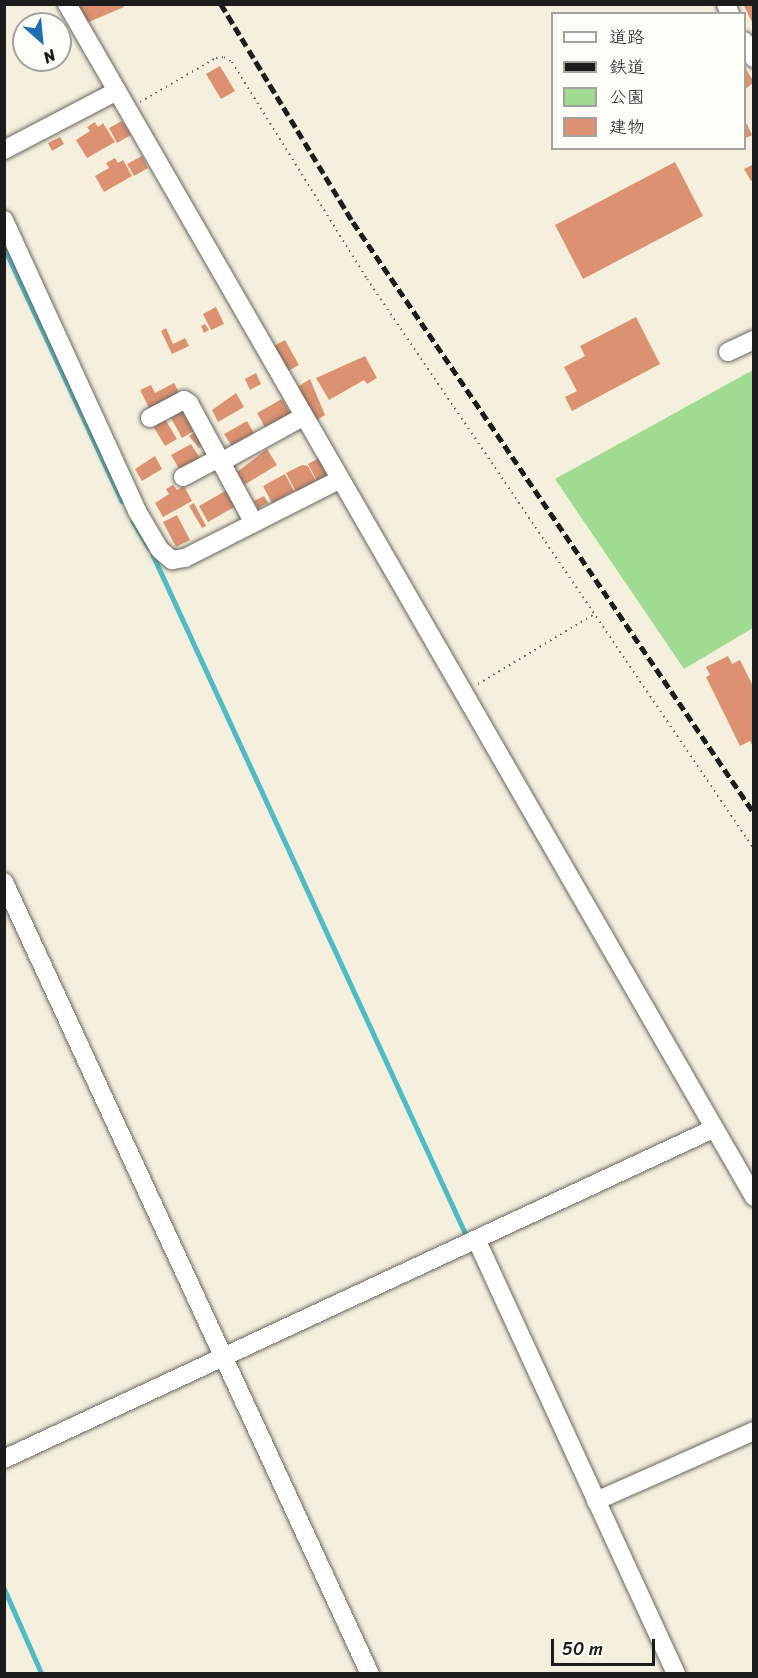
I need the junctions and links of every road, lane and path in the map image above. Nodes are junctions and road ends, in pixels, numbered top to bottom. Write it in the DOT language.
graph roads {
  1 [pos="67,4"];
  2 [pos="117,91"];
  3 [pos="127,109"];
  4 [pos="4,150"];
  5 [pos="4,220"];
  6 [pos="753,340"];
  7 [pos="728,352"];
  8 [pos="303,417"];
  9 [pos="150,418"];
  10 [pos="220,460"];
  11 [pos="183,477"];
  12 [pos="339,480"];
  13 [pos="254,523"];
  14 [pos="593,615"];
  15 [pos="462,694"];
  16 [pos="753,849"];
  17 [pos="4,882"];
  18 [pos="713,1129"];
  19 [pos="753,1197"];
  20 [pos="477,1240"];
  21 [pos="222,1356"];
  22 [pos="753,1431"];
  23 [pos="4,1459"];
  24 [pos="596,1501"];
  25 [pos="370,1674"];
  26 [pos="676,1674"];
  1 -- 2 [label="street"];
  2 -- 3 [label="street"];
  2 -- 4 [label="street"];
  3 -- 8 [label="street"];
  3 -- 14 [label="path"];
  5 -- 13 [label="street"];
  6 -- 7 [label="street"];
  8 -- 10 [label="street"];
  8 -- 12 [label="street"];
  9 -- 10 [label="street"];
  10 -- 11 [label="street"];
  10 -- 13 [label="street"];
  12 -- 13 [label="street"];
  12 -- 15 [label="street"];
  14 -- 15 [label="path"];
  14 -- 16 [label="path"];
  15 -- 18 [label="street"];
  17 -- 21 [label="street"];
  18 -- 19 [label="street"];
  18 -- 20 [label="street"];
  20 -- 21 [label="street"];
  20 -- 24 [label="street"];
  21 -- 23 [label="street"];
  21 -- 25 [label="street"];
  22 -- 24 [label="street"];
  24 -- 26 [label="street"];
}
